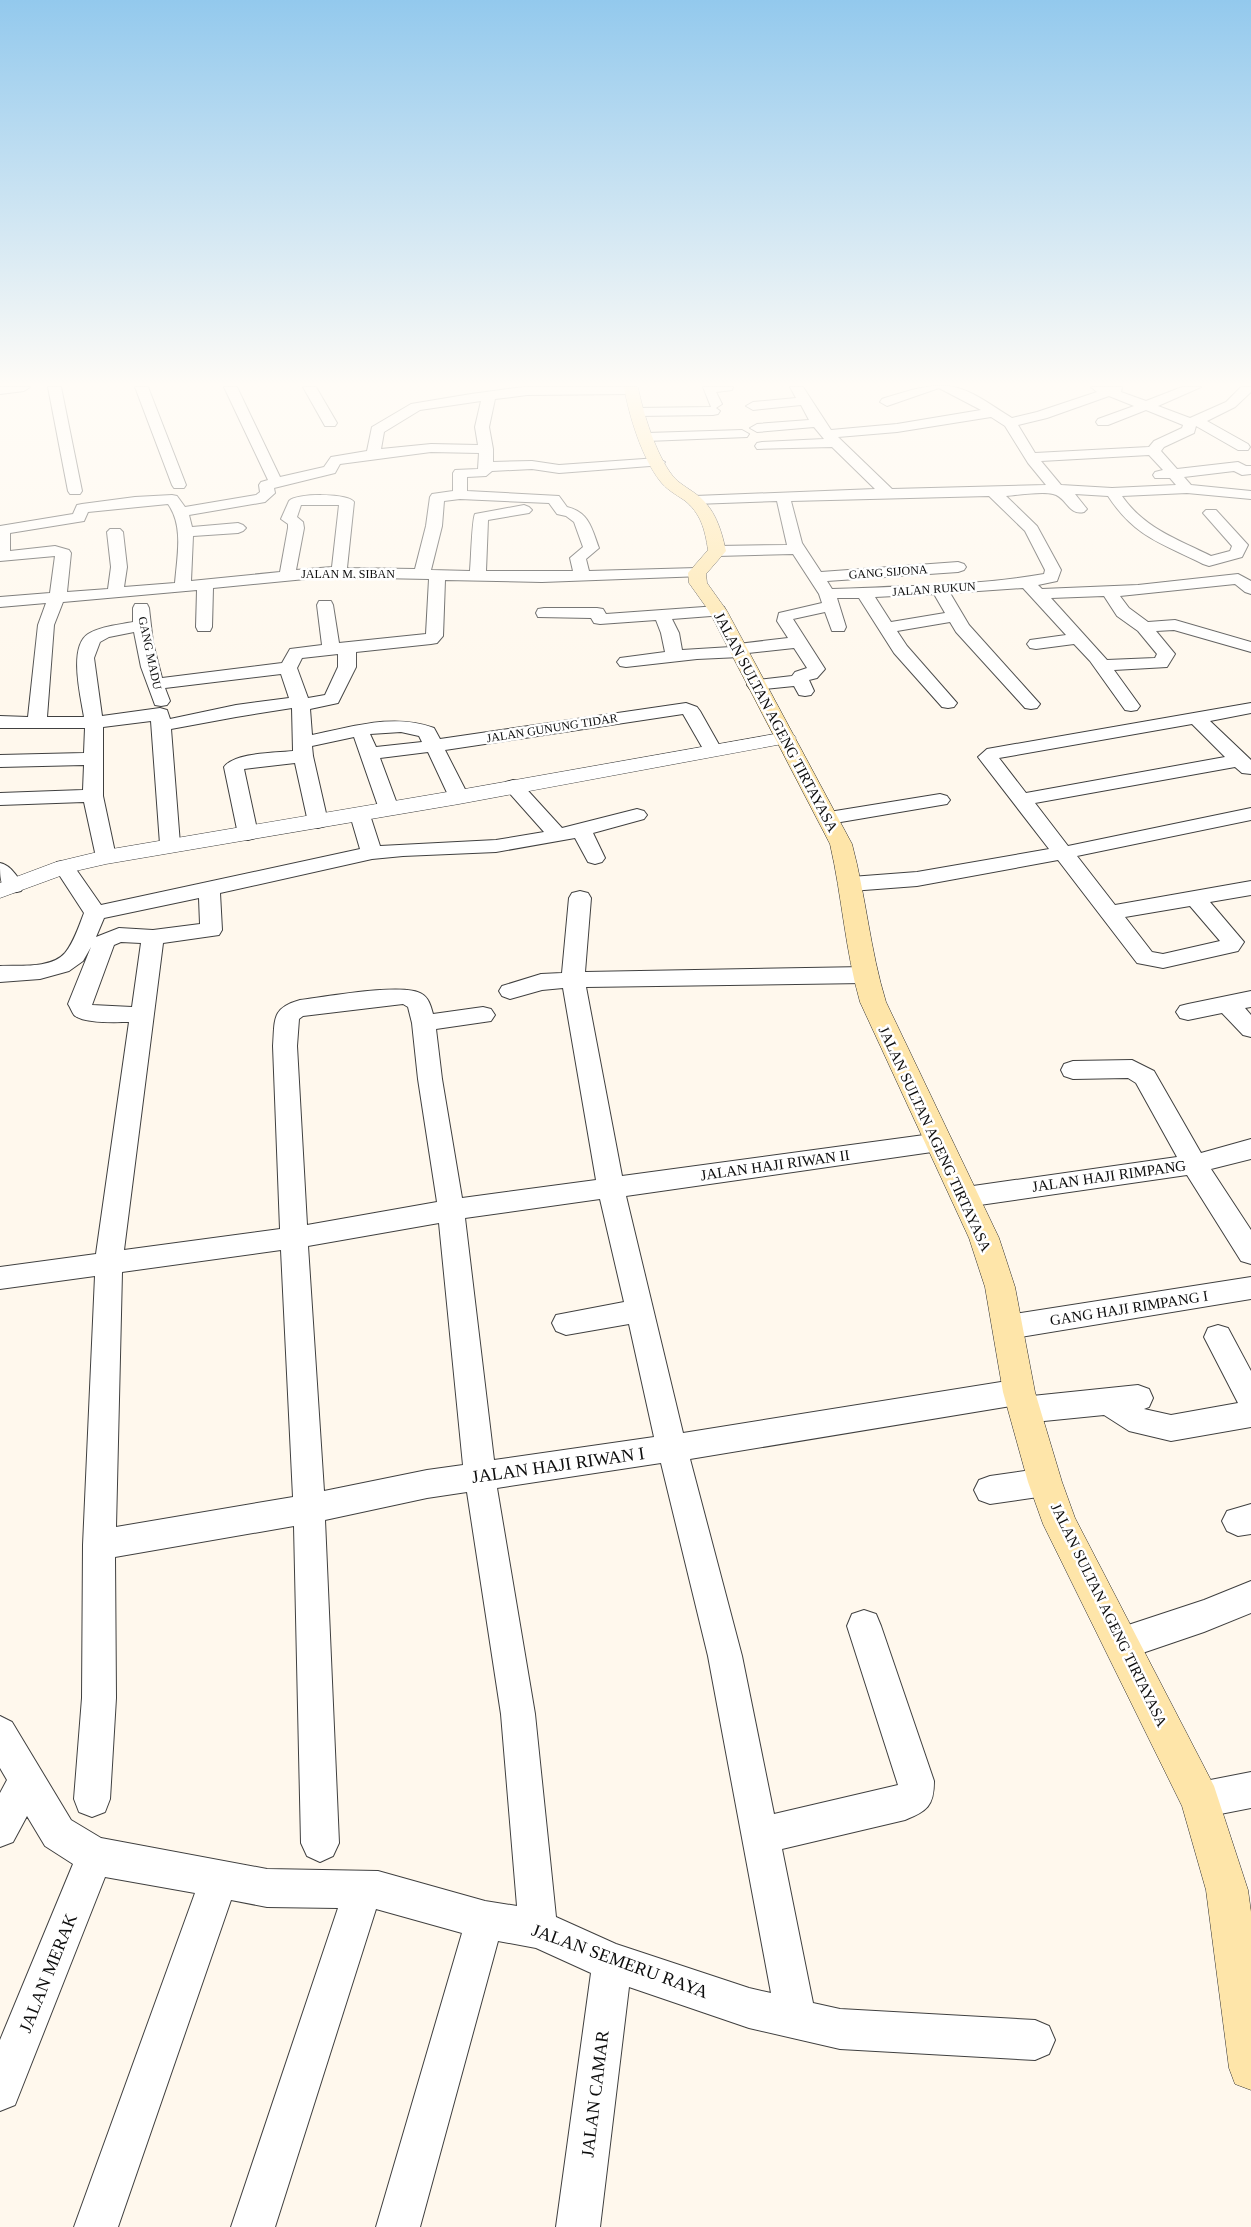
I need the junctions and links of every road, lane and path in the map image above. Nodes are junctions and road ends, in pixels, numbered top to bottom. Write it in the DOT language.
graph roads {
  1 [pos="267,491"];
  2 [pos="460,491"];
  3 [pos="681,491"];
  4 [pos="747,491"];
  5 [pos="1016,491"];
  6 [pos="1060,491"];
  7 [pos="1092,491"];
  8 [pos="1139,491"];
  9 [pos="1208,491"];
  10 [pos="993,492"];
  11 [pos="1112,492"];
  12 [pos="888,493"];
  13 [pos="460,495"];
  14 [pos="1251,495"];
  15 [pos="783,496"];
  16 [pos="749,497"];
  17 [pos="695,500"];
  18 [pos="1079,509"];
  19 [pos="524,510"];
  20 [pos="181,512"];
  21 [pos="1211,513"];
  22 [pos="238,528"];
  23 [pos="115,532"];
  24 [pos="185,532"];
  25 [pos="1246,544"];
  26 [pos="798,549"];
  27 [pos="717,550"];
  28 [pos="1209,561"];
  29 [pos="958,568"];
  30 [pos="339,572"];
  31 [pos="697,573"];
  32 [pos="287,575"];
  33 [pos="430,575"];
  34 [pos="478,575"];
  35 [pos="582,576"];
  36 [pos="542,577"];
  37 [pos="817,577"];
  38 [pos="1238,579"];
  39 [pos="205,584"];
  40 [pos="183,586"];
  41 [pos="1035,586"];
  42 [pos="1251,589"];
  43 [pos="939,590"];
  44 [pos="142,591"];
  45 [pos="1109,592"];
  46 [pos="115,593"];
  47 [pos="864,594"];
  48 [pos="58,596"];
  49 [pos="829,600"];
  50 [pos="0,602"];
  51 [pos="325,605"];
  52 [pos="718,611"];
  53 [pos="544,613"];
  54 [pos="662,615"];
  55 [pos="955,616"];
  56 [pos="142,625"];
  57 [pos="1144,626"];
  58 [pos="204,627"];
  59 [pos="838,627"];
  60 [pos="886,628"];
  61 [pos="540,633"];
  62 [pos="1077,638"];
  63 [pos="800,642"];
  64 [pos="1036,644"];
  65 [pos="1251,647"];
  66 [pos="339,648"];
  67 [pos="739,650"];
  68 [pos="675,657"];
  69 [pos="626,662"];
  70 [pos="1102,665"];
  71 [pos="288,668"];
  72 [pos="155,684"];
  73 [pos="756,685"];
  74 [pos="300,703"];
  75 [pos="948,703"];
  76 [pos="1031,704"];
  77 [pos="1131,706"];
  78 [pos="1251,708"];
  79 [pos="1195,717"];
  80 [pos="160,720"];
  81 [pos="0,722"];
  82 [pos="37,722"];
  83 [pos="94,723"];
  84 [pos="361,731"];
  85 [pos="786,738"];
  86 [pos="433,746"];
  87 [pos="303,749"];
  88 [pos="713,750"];
  89 [pos="368,754"];
  90 [pos="93,759"];
  91 [pos="0,761"];
  92 [pos="1246,766"];
  93 [pos="513,786"];
  94 [pos="93,796"];
  95 [pos="459,798"];
  96 [pos="0,800"];
  97 [pos="940,800"];
  98 [pos="1020,800"];
  99 [pos="389,809"];
  100 [pos="1251,814"];
  101 [pos="360,815"];
  102 [pos="637,816"];
  103 [pos="829,818"];
  104 [pos="318,822"];
  105 [pos="582,831"];
  106 [pos="248,834"];
  107 [pos="557,835"];
  108 [pos="170,843"];
  109 [pos="372,853"];
  110 [pos="1062,853"];
  111 [pos="106,857"];
  112 [pos="595,858"];
  113 [pos="64,867"];
  114 [pos="4,882"];
  115 [pos="851,884"];
  116 [pos="1251,888"];
  117 [pos="209,889"];
  118 [pos="580,898"];
  119 [pos="1196,898"];
  120 [pos="95,913"];
  121 [pos="1109,913"];
  122 [pos="153,937"];
  123 [pos="0,974"];
  124 [pos="865,974"];
  125 [pos="573,981"];
  126 [pos="510,991"];
  127 [pos="1251,998"];
  128 [pos="1226,1003"];
  129 [pos="1188,1012"];
  130 [pos="143,1015"];
  131 [pos="483,1015"];
  132 [pos="424,1023"];
  133 [pos="1251,1029"];
  134 [pos="1073,1070"];
  135 [pos="939,1142"];
  136 [pos="1251,1150"];
  137 [pos="1194,1164"];
  138 [pos="611,1189"];
  139 [pos="966,1197"];
  140 [pos="451,1210"];
  141 [pos="294,1238"];
  142 [pos="1251,1253"];
  143 [pos="109,1262"];
  144 [pos="0,1278"];
  145 [pos="1251,1288"];
  146 [pos="639,1311"];
  147 [pos="566,1323"];
  148 [pos="1008,1327"];
  149 [pos="1218,1337"];
  150 [pos="1138,1398"];
  151 [pos="1251,1399"];
  152 [pos="1022,1401"];
  153 [pos="1108,1401"];
  154 [pos="1251,1414"];
  155 [pos="672,1448"];
  156 [pos="480,1476"];
  157 [pos="1045,1482"];
  158 [pos="990,1490"];
  159 [pos="309,1509"];
  160 [pos="99,1545"];
  161 [pos="1251,1597"];
  162 [pos="864,1626"];
  163 [pos="1122,1643"];
  164 [pos="0,1734"];
  165 [pos="27,1780"];
  166 [pos="1251,1790"];
  167 [pos="92,1799"];
  168 [pos="1200,1800"];
  169 [pos="0,1829"];
  170 [pos="760,1836"];
  171 [pos="320,1843"];
  172 [pos="95,1856"];
  173 [pos="219,1879"];
  174 [pos="363,1890"];
  175 [pos="1239,1891"];
  176 [pos="485,1920"];
  177 [pos="538,1929"];
  178 [pos="612,1962"];
  179 [pos="796,2018"];
  180 [pos="1035,2040"];
  181 [pos="1251,2068"];
  182 [pos="0,2090"];
  183 [pos="96,2227"];
  184 [pos="253,2227"];
  185 [pos="398,2227"];
  186 [pos="578,2227"];
  1 -- 20 [label="street"];
  2 -- 13 [label="street"];
  3 -- 17 [label="main road"];
  4 -- 16 [label="street"];
  5 -- 10 [label="street"];
  6 -- 18 [label="street"];
  7 -- 11 [label="street"];
  8 -- 11 [label="street"];
  9 -- 14 [label="street"];
  10 -- 12 [label="street"];
  10 -- 41 [label="street"];
  11 -- 28 [label="street"];
  12 -- 15 [label="street"];
  13 -- 33 [label="street"];
  13 -- 35 [label="street"];
  15 -- 16 [label="street"];
  15 -- 26 [label="street"];
  16 -- 17 [label="street"];
  17 -- 27 [label="main road"];
  19 -- 34 [label="street"];
  20 -- 24 [label="street"];
  20 -- 48 [label="street"];
  21 -- 25 [label="street"];
  22 -- 24 [label="street"];
  23 -- 46 [label="street"];
  24 -- 40 [label="street"];
  25 -- 28 [label="street"];
  26 -- 27 [label="street"];
  26 -- 37 [label="street"];
  27 -- 31 [label="main road"];
  28 -- 38 [label="street"];
  29 -- 37 [label="street, GANG SIJONA"];
  30 -- 32 [label="street, JALAN M. SIBAN"];
  30 -- 32 [label="street"];
  30 -- 33 [label="street, JALAN M. SIBAN"];
  31 -- 35 [label="street, JALAN M. SIBAN"];
  31 -- 52 [label="main road, JALAN SULTAN AGENG TIRTAYASA"];
  32 -- 39 [label="street, JALAN M. SIBAN"];
  33 -- 34 [label="street, JALAN M. SIBAN"];
  33 -- 66 [label="street"];
  34 -- 36 [label="street, JALAN M. SIBAN"];
  35 -- 36 [label="street, JALAN M. SIBAN"];
  36 -- 53 [label="street"];
  37 -- 49 [label="street"];
  38 -- 42 [label="street"];
  38 -- 45 [label="street, JALAN RUKUN"];
  39 -- 40 [label="street, JALAN M. SIBAN"];
  39 -- 58 [label="street"];
  40 -- 44 [label="street, JALAN M. SIBAN"];
  41 -- 43 [label="street, JALAN RUKUN"];
  41 -- 45 [label="street, JALAN RUKUN"];
  41 -- 62 [label="street"];
  43 -- 47 [label="street, JALAN RUKUN"];
  43 -- 55 [label="street"];
  44 -- 46 [label="street, JALAN M. SIBAN"];
  44 -- 56 [label="street, GANG MADU"];
  45 -- 57 [label="street"];
  46 -- 48 [label="street, JALAN M. SIBAN"];
  47 -- 49 [label="street, JALAN RUKUN"];
  47 -- 60 [label="street"];
  48 -- 50 [label="street, JALAN M. SIBAN"];
  48 -- 82 [label="street"];
  49 -- 59 [label="street"];
  49 -- 63 [label="street, JALAN RUKUN"];
  51 -- 66 [label="street"];
  52 -- 54 [label="street"];
  52 -- 67 [label="main road, JALAN SULTAN AGENG TIRTAYASA"];
  53 -- 54 [label="street"];
  53 -- 61 [label="street"];
  54 -- 68 [label="street"];
  55 -- 60 [label="street"];
  55 -- 76 [label="street"];
  56 -- 72 [label="street, GANG MADU"];
  56 -- 83 [label="street"];
  57 -- 65 [label="street"];
  57 -- 70 [label="street"];
  60 -- 75 [label="street"];
  62 -- 64 [label="street"];
  62 -- 70 [label="street"];
  63 -- 67 [label="street"];
  63 -- 73 [label="street"];
  66 -- 71 [label="street"];
  66 -- 74 [label="street"];
  67 -- 68 [label="street"];
  67 -- 73 [label="main road, JALAN SULTAN AGENG TIRTAYASA"];
  68 -- 69 [label="street"];
  70 -- 77 [label="street"];
  71 -- 72 [label="street"];
  71 -- 74 [label="street"];
  72 -- 80 [label="street, GANG MADU"];
  73 -- 85 [label="main road, JALAN SULTAN AGENG TIRTAYASA"];
  74 -- 80 [label="street"];
  74 -- 87 [label="street"];
  78 -- 79 [label="street"];
  79 -- 92 [label="street"];
  79 -- 98 [label="street"];
  80 -- 83 [label="street"];
  80 -- 108 [label="street, GANG MADU"];
  81 -- 82 [label="street"];
  82 -- 83 [label="street"];
  83 -- 90 [label="street"];
  84 -- 86 [label="street"];
  84 -- 87 [label="street"];
  84 -- 89 [label="street"];
  85 -- 88 [label="street"];
  85 -- 103 [label="main road, JALAN SULTAN AGENG TIRTAYASA"];
  86 -- 88 [label="street, JALAN GUNUNG TIDAR"];
  86 -- 89 [label="street, JALAN GUNUNG TIDAR"];
  86 -- 95 [label="street"];
  87 -- 104 [label="street"];
  87 -- 106 [label="street"];
  88 -- 93 [label="street"];
  89 -- 99 [label="street"];
  90 -- 91 [label="street"];
  90 -- 94 [label="street"];
  92 -- 98 [label="street"];
  93 -- 95 [label="street"];
  93 -- 107 [label="street"];
  94 -- 96 [label="street"];
  94 -- 111 [label="street"];
  95 -- 99 [label="street"];
  97 -- 103 [label="street"];
  98 -- 110 [label="street"];
  99 -- 101 [label="street"];
  100 -- 110 [label="street"];
  101 -- 104 [label="street"];
  101 -- 109 [label="street"];
  102 -- 105 [label="street"];
  103 -- 115 [label="main road, JALAN SULTAN AGENG TIRTAYASA"];
  104 -- 106 [label="street"];
  105 -- 107 [label="street"];
  105 -- 112 [label="street"];
  106 -- 108 [label="street"];
  107 -- 109 [label="street"];
  108 -- 111 [label="street"];
  109 -- 117 [label="street"];
  110 -- 115 [label="street"];
  110 -- 121 [label="street"];
  111 -- 113 [label="street"];
  113 -- 114 [label="street"];
  113 -- 120 [label="street"];
  115 -- 124 [label="main road, JALAN SULTAN AGENG TIRTAYASA"];
  116 -- 119 [label="street"];
  117 -- 120 [label="street"];
  117 -- 122 [label="street"];
  118 -- 125 [label="street"];
  119 -- 121 [label="street"];
  119 -- 121 [label="street"];
  120 -- 123 [label="street"];
  122 -- 130 [label="street"];
  122 -- 130 [label="street"];
  124 -- 125 [label="street"];
  124 -- 135 [label="main road, JALAN SULTAN AGENG TIRTAYASA"];
  125 -- 126 [label="street"];
  125 -- 138 [label="street"];
  127 -- 128 [label="street"];
  128 -- 129 [label="street"];
  128 -- 133 [label="street"];
  130 -- 143 [label="street"];
  131 -- 132 [label="street"];
  132 -- 140 [label="street"];
  132 -- 141 [label="street"];
  134 -- 137 [label="street"];
  135 -- 138 [label="street, JALAN HAJI RIWAN II"];
  135 -- 139 [label="main road, JALAN SULTAN AGENG TIRTAYASA"];
  136 -- 137 [label="street, JALAN HAJI RIMPANG"];
  137 -- 139 [label="street, JALAN HAJI RIMPANG"];
  137 -- 142 [label="street"];
  138 -- 140 [label="street, JALAN HAJI RIWAN II"];
  138 -- 146 [label="street"];
  139 -- 148 [label="main road, JALAN SULTAN AGENG TIRTAYASA"];
  140 -- 141 [label="street, JALAN HAJI RIWAN II"];
  140 -- 156 [label="street"];
  141 -- 143 [label="street, JALAN HAJI RIWAN II"];
  141 -- 159 [label="street"];
  143 -- 144 [label="street, JALAN HAJI RIWAN II"];
  143 -- 160 [label="street"];
  145 -- 148 [label="street, GANG HAJI RIMPANG I"];
  146 -- 147 [label="street"];
  146 -- 155 [label="street"];
  148 -- 152 [label="main road, JALAN SULTAN AGENG TIRTAYASA"];
  149 -- 151 [label="street"];
  150 -- 153 [label="street, JALAN HAJI RIWAN I"];
  152 -- 153 [label="street, JALAN HAJI RIWAN I"];
  152 -- 155 [label="street, JALAN HAJI RIWAN I"];
  152 -- 157 [label="main road, JALAN SULTAN AGENG TIRTAYASA"];
  153 -- 154 [label="street"];
  155 -- 156 [label="street, JALAN HAJI RIWAN I"];
  155 -- 170 [label="street"];
  156 -- 159 [label="street, JALAN HAJI RIWAN I"];
  156 -- 177 [label="street"];
  157 -- 158 [label="street"];
  157 -- 163 [label="main road, JALAN SULTAN AGENG TIRTAYASA"];
  159 -- 160 [label="street, JALAN HAJI RIWAN I"];
  159 -- 171 [label="street"];
  160 -- 167 [label="street"];
  161 -- 163 [label="street"];
  162 -- 170 [label="street"];
  163 -- 168 [label="main road, JALAN SULTAN AGENG TIRTAYASA"];
  164 -- 165 [label="street, JALAN SEMERU RAYA"];
  165 -- 169 [label="street"];
  165 -- 172 [label="street, JALAN SEMERU RAYA"];
  166 -- 168 [label="street"];
  168 -- 175 [label="main road, JALAN SULTAN AGENG TIRTAYASA"];
  170 -- 179 [label="street"];
  172 -- 173 [label="street, JALAN SEMERU RAYA"];
  172 -- 182 [label="street, JALAN MERAK"];
  173 -- 174 [label="street, JALAN SEMERU RAYA"];
  173 -- 183 [label="street"];
  174 -- 176 [label="street, JALAN SEMERU RAYA"];
  174 -- 184 [label="street"];
  175 -- 181 [label="main road, JALAN SULTAN AGENG TIRTAYASA"];
  176 -- 177 [label="street, JALAN SEMERU RAYA"];
  176 -- 185 [label="street"];
  177 -- 178 [label="street, JALAN SEMERU RAYA"];
  178 -- 179 [label="street, JALAN SEMERU RAYA"];
  178 -- 186 [label="street, JALAN CAMAR"];
  179 -- 180 [label="street, JALAN SEMERU RAYA"];
}
